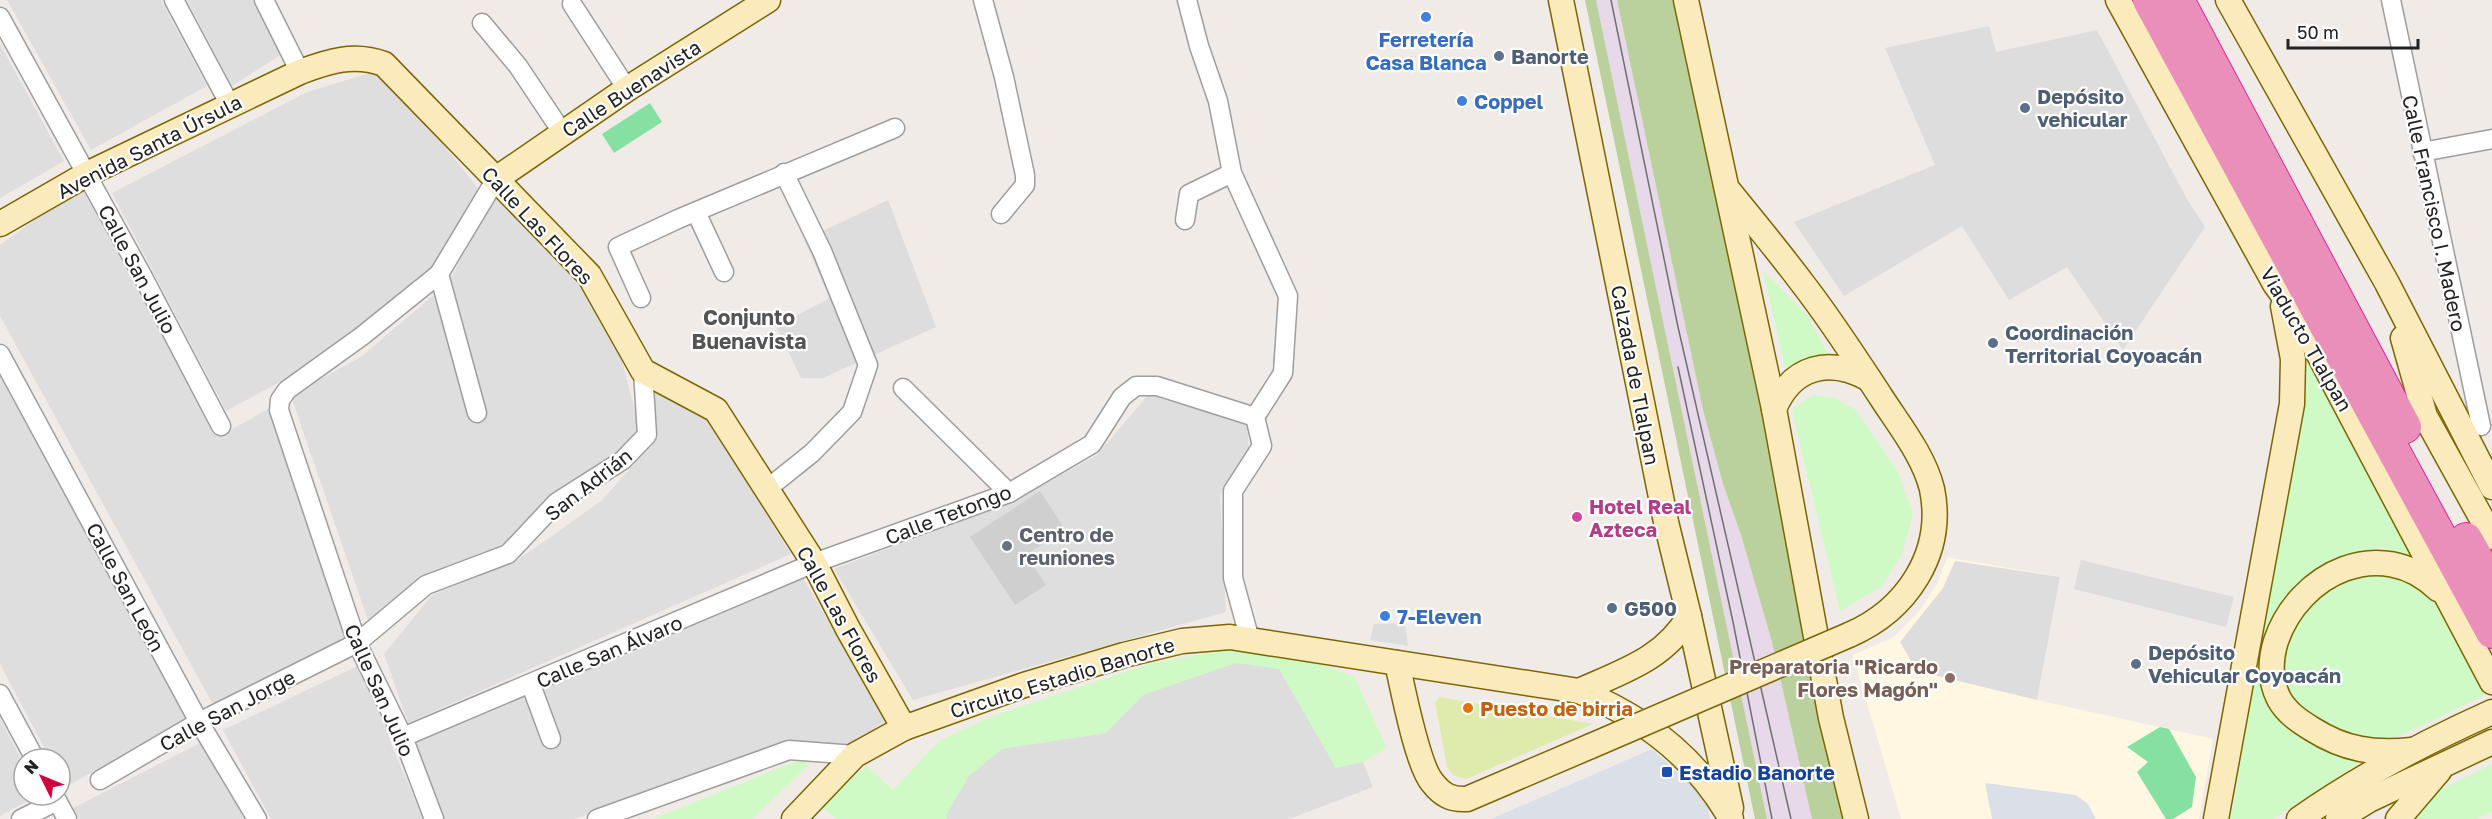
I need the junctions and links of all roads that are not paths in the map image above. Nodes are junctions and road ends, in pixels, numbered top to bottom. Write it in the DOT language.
graph roads {
  1 [pos="174,0"];
  2 [pos="264,0"];
  3 [pos="768,0"];
  4 [pos="983,0"];
  5 [pos="1187,0"];
  6 [pos="1561,0"];
  7 [pos="1686,0"];
  8 [pos="2118,0"];
  9 [pos="2149,0"];
  10 [pos="2178,0"];
  11 [pos="2228,0"];
  12 [pos="2391,0"];
  13 [pos="572,4"];
  14 [pos="0,17"];
  15 [pos="482,22"];
  16 [pos="300,72"];
  17 [pos="627,89"];
  18 [pos="230,105"];
  19 [pos="895,128"];
  20 [pos="562,132"];
  21 [pos="2492,139"];
  22 [pos="2422,152"];
  23 [pos="784,173"];
  24 [pos="1232,173"];
  25 [pos="87,174"];
  26 [pos="496,179"];
  27 [pos="1726,187"];
  28 [pos="696,212"];
  29 [pos="1001,214"];
  30 [pos="1185,220"];
  31 [pos="0,224"];
  32 [pos="724,272"];
  33 [pos="439,274"];
  34 [pos="2387,283"];
  35 [pos="2275,284"];
  36 [pos="641,298"];
  37 [pos="0,354"];
  38 [pos="643,371"];
  39 [pos="1869,379"];
  40 [pos="903,388"];
  41 [pos="1774,409"];
  42 [pos="477,412"];
  43 [pos="1255,417"];
  44 [pos="221,426"];
  45 [pos="2479,428"];
  46 [pos="2492,487"];
  47 [pos="766,489"];
  48 [pos="1009,493"];
  49 [pos="2492,537"];
  50 [pos="814,563"];
  51 [pos="2492,585"];
  52 [pos="2445,597"];
  53 [pos="1689,616"];
  54 [pos="2492,632"];
  55 [pos="1250,640"];
  56 [pos="357,644"];
  57 [pos="1397,663"];
  58 [pos="2492,682"];
  59 [pos="531,685"];
  60 [pos="1579,691"];
  61 [pos="0,694"];
  62 [pos="2483,716"];
  63 [pos="199,722"];
  64 [pos="904,728"];
  65 [pos="403,737"];
  66 [pos="551,739"];
  67 [pos="2489,743"];
  68 [pos="29,747"];
  69 [pos="2412,750"];
  70 [pos="855,755"];
  71 [pos="2446,763"];
  72 [pos="100,780"];
  73 [pos="40,807"];
  74 [pos="21,819"];
  75 [pos="257,819"];
  76 [pos="434,819"];
  77 [pos="597,819"];
  78 [pos="794,819"];
  79 [pos="1732,819"];
  80 [pos="1856,819"];
  81 [pos="2216,819"];
  82 [pos="2299,819"];
  83 [pos="2338,819"];
  84 [pos="2398,819"];
  1 -- 18 [label="street"];
  2 -- 16 [label="street"];
  3 -- 17 [label="main road, Calle Buenavista"];
  4 -- 29 [label="street"];
  5 -- 24 [label="street"];
  6 -- 53 [label="main road, Calzada de Tlalpan"];
  7 -- 27 [label="main road"];
  8 -- 35 [label="main road, Viaducto Tlalpan"];
  9 -- 54 [label="highway, Viaducto Tlalpan"];
  10 -- 51 [label="highway"];
  11 -- 34 [label="main road"];
  12 -- 22 [label="street, Calle Francisco I. Madero"];
  13 -- 17 [label="street"];
  14 -- 25 [label="street, Calle San Julio"];
  15 -- 20 [label="street"];
  16 -- 18 [label="main road, Avenida Santa Úrsula"];
  16 -- 26 [label="main road, Calle Las Flores"];
  17 -- 20 [label="main road, Calle Buenavista"];
  18 -- 25 [label="main road, Avenida Santa Úrsula"];
  19 -- 23 [label="street"];
  20 -- 26 [label="main road, Calle Buenavista"];
  21 -- 22 [label="street"];
  22 -- 45 [label="street, Calle Francisco I. Madero"];
  23 -- 28 [label="street"];
  23 -- 47 [label="street"];
  24 -- 30 [label="street"];
  24 -- 43 [label="street"];
  25 -- 31 [label="main road, Avenida Santa Úrsula"];
  25 -- 44 [label="street, Calle San Julio"];
  26 -- 33 [label="street"];
  26 -- 38 [label="main road, Calle Las Flores"];
  27 -- 39 [label="main road"];
  27 -- 41 [label="main road"];
  28 -- 32 [label="street"];
  28 -- 36 [label="street"];
  33 -- 42 [label="street"];
  33 -- 56 [label="street, Calle San Julio"];
  34 -- 45 [label="main road"];
  34 -- 49 [label="main road"];
  35 -- 52 [label="main road, Viaducto Tlalpan"];
  35 -- 81 [label="main road"];
  37 -- 63 [label="street, Calle San León"];
  38 -- 47 [label="main road, Calle Las Flores"];
  38 -- 56 [label="street, San Adrián"];
  39 -- 41 [label="main road"];
  39 -- 57 [label="main road, bridge"];
  40 -- 48 [label="street"];
  41 -- 80 [label="main road"];
  43 -- 48 [label="street, Calle Tetongo"];
  43 -- 55 [label="street"];
  45 -- 46 [label="main road"];
  47 -- 50 [label="main road, Calle Las Flores"];
  48 -- 50 [label="street, Calle Tetongo"];
  50 -- 59 [label="street, Calle San Álvaro"];
  50 -- 64 [label="main road, Calle Las Flores"];
  52 -- 58 [label="main road, Viaducto Tlalpan"];
  52 -- 69 [label="main road"];
  53 -- 60 [label="main road"];
  53 -- 79 [label="main road, Calzada de Tlalpan"];
  55 -- 57 [label="main road, Circuito Estadio Banorte"];
  55 -- 64 [label="main road, Circuito Estadio Banorte"];
  56 -- 63 [label="street, Calle San Jorge"];
  56 -- 65 [label="street, Calle San Julio"];
  57 -- 60 [label="main road, Circuito Estadio Banorte"];
  59 -- 65 [label="street, Calle San Álvaro"];
  59 -- 66 [label="street"];
  60 -- 79 [label="main road, Circuito Estadio Banorte"];
  61 -- 68 [label="street"];
  62 -- 69 [label="main road"];
  63 -- 72 [label="street, Calle San Jorge"];
  63 -- 75 [label="street, Calle San León"];
  64 -- 70 [label="main road, Circuito Estadio Banorte"];
  65 -- 76 [label="street, Calle San Julio"];
  67 -- 71 [label="main road"];
  69 -- 82 [label="main road"];
  70 -- 77 [label="street"];
  70 -- 78 [label="main road, Circuito Estadio Banorte"];
  71 -- 83 [label="main road"];
  71 -- 84 [label="main road"];
  73 -- 74 [label="street"];
}
